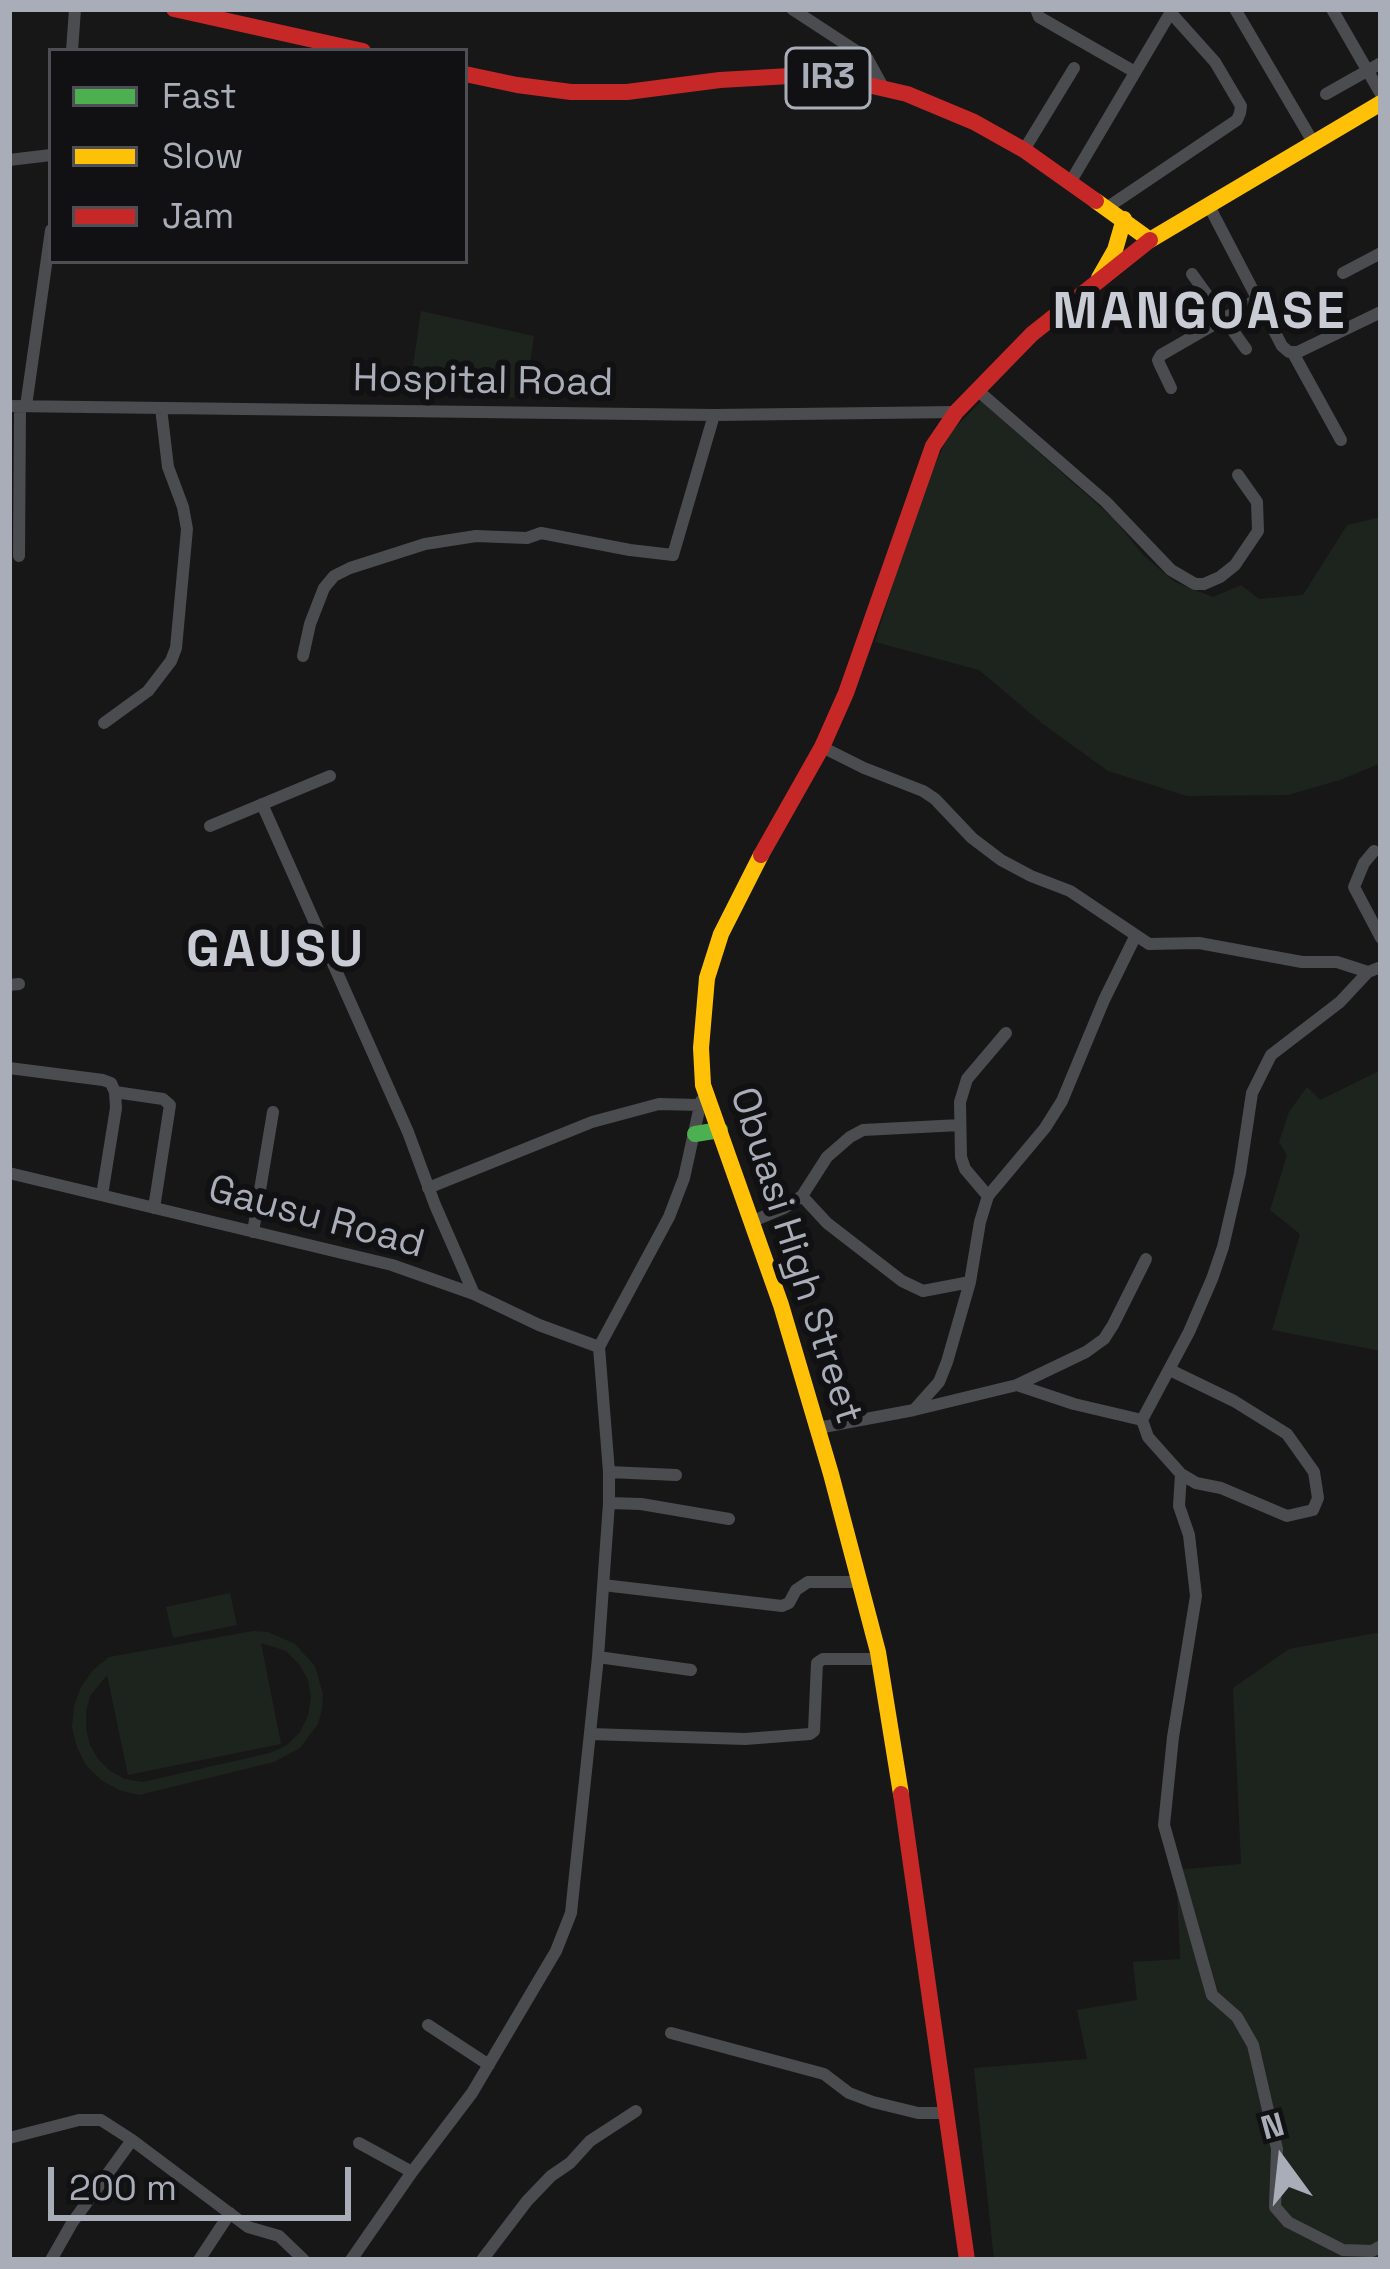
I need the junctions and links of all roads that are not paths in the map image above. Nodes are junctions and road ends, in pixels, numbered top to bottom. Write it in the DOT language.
graph roads {
  1 [pos="74,9"];
  2 [pos="173,9"];
  3 [pos="1235,9"];
  4 [pos="1332,9"];
  5 [pos="798,11"];
  6 [pos="1033,11"];
  7 [pos="1172,11"];
  8 [pos="72,48"];
  9 [pos="349,48"];
  10 [pos="1374,67"];
  11 [pos="1074,68"];
  12 [pos="1136,72"];
  13 [pos="468,75"];
  14 [pos="884,89"];
  15 [pos="1326,94"];
  16 [pos="1381,98"];
  17 [pos="1313,142"];
  18 [pos="1024,150"];
  19 [pos="48,155"];
  20 [pos="9,160"];
  21 [pos="1071,181"];
  22 [pos="1209,206"];
  23 [pos="1108,208"];
  24 [pos="1124,219"];
  25 [pos="1150,240"];
  26 [pos="48,246"];
  27 [pos="1381,253"];
  28 [pos="1343,273"];
  29 [pos="1192,274"];
  30 [pos="1099,278"];
  31 [pos="1258,298"];
  32 [pos="1381,312"];
  33 [pos="1224,319"];
  34 [pos="1246,350"];
  35 [pos="1293,353"];
  36 [pos="1171,388"];
  37 [pos="976,389"];
  38 [pos="18,406"];
  39 [pos="160,408"];
  40 [pos="956,412"];
  41 [pos="714,415"];
  42 [pos="1341,440"];
  43 [pos="1238,475"];
  44 [pos="19,556"];
  45 [pos="303,656"];
  46 [pos="104,723"];
  47 [pos="822,747"];
  48 [pos="330,776"];
  49 [pos="262,804"];
  50 [pos="210,826"];
  51 [pos="1374,851"];
  52 [pos="1136,937"];
  53 [pos="1381,938"];
  54 [pos="1375,970"];
  55 [pos="1006,1033"];
  56 [pos="9,1068"];
  57 [pos="704,1084"];
  58 [pos="116,1092"];
  59 [pos="700,1105"];
  60 [pos="273,1112"];
  61 [pos="960,1125"];
  62 [pos="720,1130"];
  63 [pos="695,1134"];
  64 [pos="9,1173"];
  65 [pos="428,1187"];
  66 [pos="102,1195"];
  67 [pos="802,1196"];
  68 [pos="988,1196"];
  69 [pos="154,1208"];
  70 [pos="753,1221"];
  71 [pos="253,1232"];
  72 [pos="1146,1259"];
  73 [pos="970,1282"];
  74 [pos="474,1294"];
  75 [pos="598,1347"];
  76 [pos="1169,1370"];
  77 [pos="1017,1385"];
  78 [pos="914,1410"];
  79 [pos="1142,1420"];
  80 [pos="818,1428"];
  81 [pos="609,1472"];
  82 [pos="1181,1474"];
  83 [pos="676,1475"];
  84 [pos="609,1503"];
  85 [pos="729,1519"];
  86 [pos="860,1582"];
  87 [pos="603,1585"];
  88 [pos="598,1657"];
  89 [pos="880,1660"];
  90 [pos="691,1670"];
  91 [pos="590,1733"];
  92 [pos="428,2025"];
  93 [pos="670,2033"];
  94 [pos="489,2065"];
  95 [pos="636,2111"];
  96 [pos="945,2114"];
  97 [pos="9,2138"];
  98 [pos="132,2140"];
  99 [pos="359,2143"];
  100 [pos="412,2172"];
  101 [pos="230,2213"];
  102 [pos="1381,2246"];
  103 [pos="51,2260"];
  104 [pos="199,2260"];
  105 [pos="304,2260"];
  106 [pos="351,2260"];
  107 [pos="482,2260"];
  108 [pos="967,2260"];
  1 -- 8 [label="street"];
  2 -- 9 [label="street"];
  3 -- 17 [label="street"];
  4 -- 10 [label="street"];
  5 -- 14 [label="street"];
  6 -- 12 [label="street"];
  7 -- 12 [label="street"];
  7 -- 23 [label="street"];
  10 -- 15 [label="street"];
  10 -- 16 [label="street"];
  11 -- 18 [label="street"];
  12 -- 21 [label="street"];
  13 -- 14 [label="street, IR3"];
  14 -- 18 [label="street, IR3"];
  16 -- 17 [label="street, Obuasi High Street"];
  17 -- 22 [label="street, Obuasi High Street"];
  18 -- 21 [label="street, IR3"];
  19 -- 20 [label="street"];
  21 -- 23 [label="street, IR3"];
  22 -- 25 [label="street, Obuasi High Street"];
  22 -- 31 [label="street"];
  23 -- 24 [label="street, IR3"];
  24 -- 25 [label="street, IR3"];
  24 -- 30 [label="street"];
  25 -- 30 [label="street, Obuasi High Street"];
  26 -- 38 [label="street"];
  27 -- 28 [label="street"];
  29 -- 33 [label="street"];
  30 -- 37 [label="street, Obuasi High Street"];
  31 -- 33 [label="street"];
  31 -- 35 [label="street"];
  32 -- 35 [label="street"];
  33 -- 34 [label="street"];
  33 -- 36 [label="street"];
  35 -- 42 [label="street"];
  37 -- 40 [label="street, Obuasi High Street"];
  37 -- 43 [label="street"];
  38 -- 39 [label="street, Hospital Road"];
  38 -- 44 [label="street"];
  39 -- 41 [label="street, Hospital Road"];
  39 -- 46 [label="street"];
  40 -- 41 [label="street, Hospital Road"];
  40 -- 47 [label="street, Obuasi High Street"];
  41 -- 45 [label="street"];
  47 -- 52 [label="street"];
  47 -- 57 [label="street, Obuasi High Street"];
  48 -- 49 [label="street"];
  49 -- 50 [label="street"];
  49 -- 65 [label="street"];
  51 -- 53 [label="street"];
  52 -- 54 [label="street"];
  52 -- 68 [label="street"];
  54 -- 76 [label="street"];
  55 -- 61 [label="street"];
  56 -- 58 [label="street"];
  57 -- 59 [label="street"];
  57 -- 62 [label="street, Obuasi High Street"];
  58 -- 66 [label="street"];
  58 -- 69 [label="street"];
  59 -- 63 [label="street"];
  59 -- 65 [label="street"];
  60 -- 71 [label="street"];
  61 -- 67 [label="street"];
  61 -- 68 [label="street"];
  62 -- 63 [label="street"];
  62 -- 70 [label="street, Obuasi High Street"];
  63 -- 75 [label="street"];
  64 -- 66 [label="street, Gausu Road"];
  65 -- 74 [label="street"];
  66 -- 69 [label="street, Gausu Road"];
  67 -- 70 [label="street"];
  67 -- 73 [label="street"];
  68 -- 73 [label="street"];
  69 -- 71 [label="street, Gausu Road"];
  70 -- 80 [label="street, Obuasi High Street"];
  71 -- 74 [label="street, Gausu Road"];
  72 -- 77 [label="street"];
  73 -- 78 [label="street"];
  74 -- 75 [label="street, Gausu Road"];
  75 -- 81 [label="street"];
  76 -- 79 [label="street"];
  76 -- 82 [label="street"];
  77 -- 78 [label="street"];
  77 -- 79 [label="street"];
  78 -- 80 [label="street"];
  79 -- 82 [label="street"];
  80 -- 86 [label="street, Obuasi High Street"];
  81 -- 83 [label="street"];
  81 -- 84 [label="street"];
  82 -- 102 [label="street"];
  84 -- 85 [label="street"];
  84 -- 87 [label="street"];
  86 -- 87 [label="street"];
  86 -- 89 [label="street, Obuasi High Street"];
  87 -- 88 [label="street"];
  88 -- 90 [label="street"];
  88 -- 91 [label="street"];
  89 -- 91 [label="street"];
  89 -- 96 [label="street, Obuasi High Street"];
  91 -- 94 [label="street"];
  92 -- 94 [label="street"];
  93 -- 96 [label="street"];
  94 -- 100 [label="street"];
  95 -- 107 [label="street"];
  96 -- 108 [label="street, Obuasi High Street"];
  97 -- 98 [label="street"];
  98 -- 101 [label="street"];
  98 -- 103 [label="street"];
  99 -- 100 [label="street"];
  100 -- 106 [label="street"];
  101 -- 104 [label="street"];
  101 -- 105 [label="street"];
}
